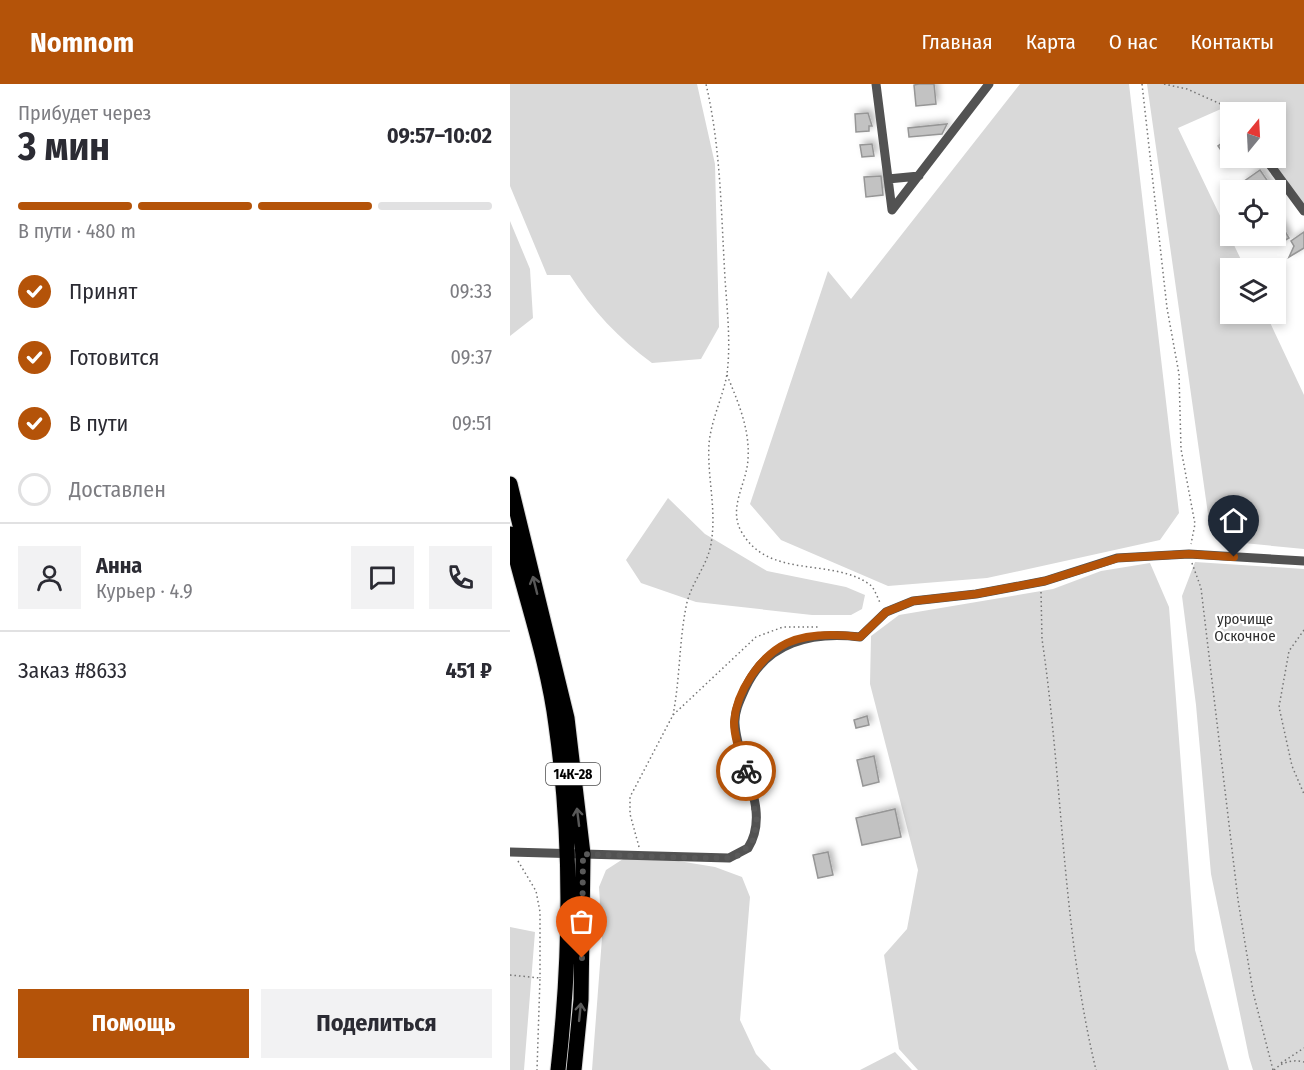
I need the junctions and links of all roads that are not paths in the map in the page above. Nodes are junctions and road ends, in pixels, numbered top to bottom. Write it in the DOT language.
graph roads {
  1 [pos="876,84"];
  2 [pos="989,84"];
  3 [pos="1272,168"];
  4 [pos="919,176"];
  5 [pos="888,179"];
  6 [pos="1304,211"];
  7 [pos="510,483"];
  8 [pos="510,534"];
  9 [pos="1304,561"];
  10 [pos="511,852"];
  11 [pos="567,854"];
  12 [pos="583,854"];
  13 [pos="558,1070"];
  14 [pos="574,1070"];
  1 -- 5 [label="street"];
  2 -- 4 [label="street"];
  3 -- 6 [label="street"];
  4 -- 5 [label="street"];
  4 -- 5 [label="street"];
  12 -- 7 [label="main road, 14К-28, one-way"];
  8 -- 11 [label="main road, 14К-28"];
  9 -- 12 [label="street"];
  10 -- 11 [label="street"];
  11 -- 12 [label="street"];
  11 -- 13 [label="main road, 14К-28"];
  14 -- 12 [label="main road, 14К-28, one-way"];
}
